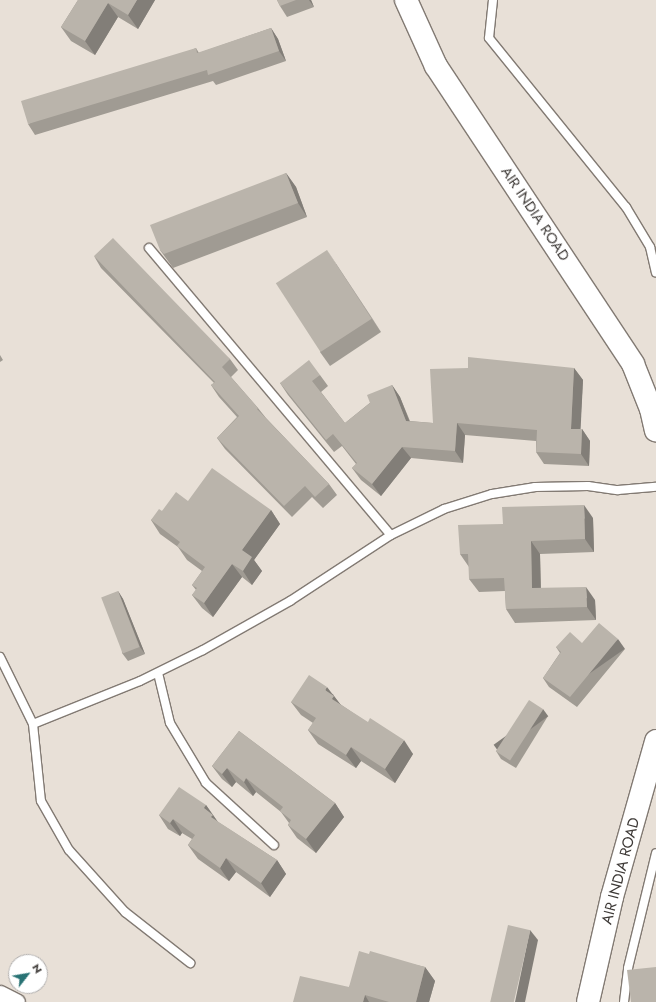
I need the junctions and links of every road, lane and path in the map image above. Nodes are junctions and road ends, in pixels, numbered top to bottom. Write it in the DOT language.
graph roads {
  1 [pos="406,0"];
  2 [pos="493,0"];
  3 [pos="149,248"];
  4 [pos="656,272"];
  5 [pos="656,430"];
  6 [pos="656,487"];
  7 [pos="391,535"];
  8 [pos="0,657"];
  9 [pos="158,673"];
  10 [pos="33,724"];
  11 [pos="656,741"];
  12 [pos="274,844"];
  13 [pos="656,853"];
  14 [pos="190,963"];
  15 [pos="0,994"];
  16 [pos="16,1002"];
  17 [pos="588,1002"];
  18 [pos="624,1002"];
  1 -- 5 [label="street, AIR INDIA ROAD"];
  2 -- 4 [label="lane"];
  3 -- 7 [label="lane"];
  6 -- 7 [label="lane"];
  7 -- 9 [label="lane"];
  8 -- 10 [label="lane"];
  9 -- 10 [label="lane"];
  9 -- 12 [label="lane"];
  10 -- 14 [label="lane"];
  11 -- 17 [label="street, AIR INDIA ROAD"];
  13 -- 18 [label="lane"];
  15 -- 16 [label="street"];
}
